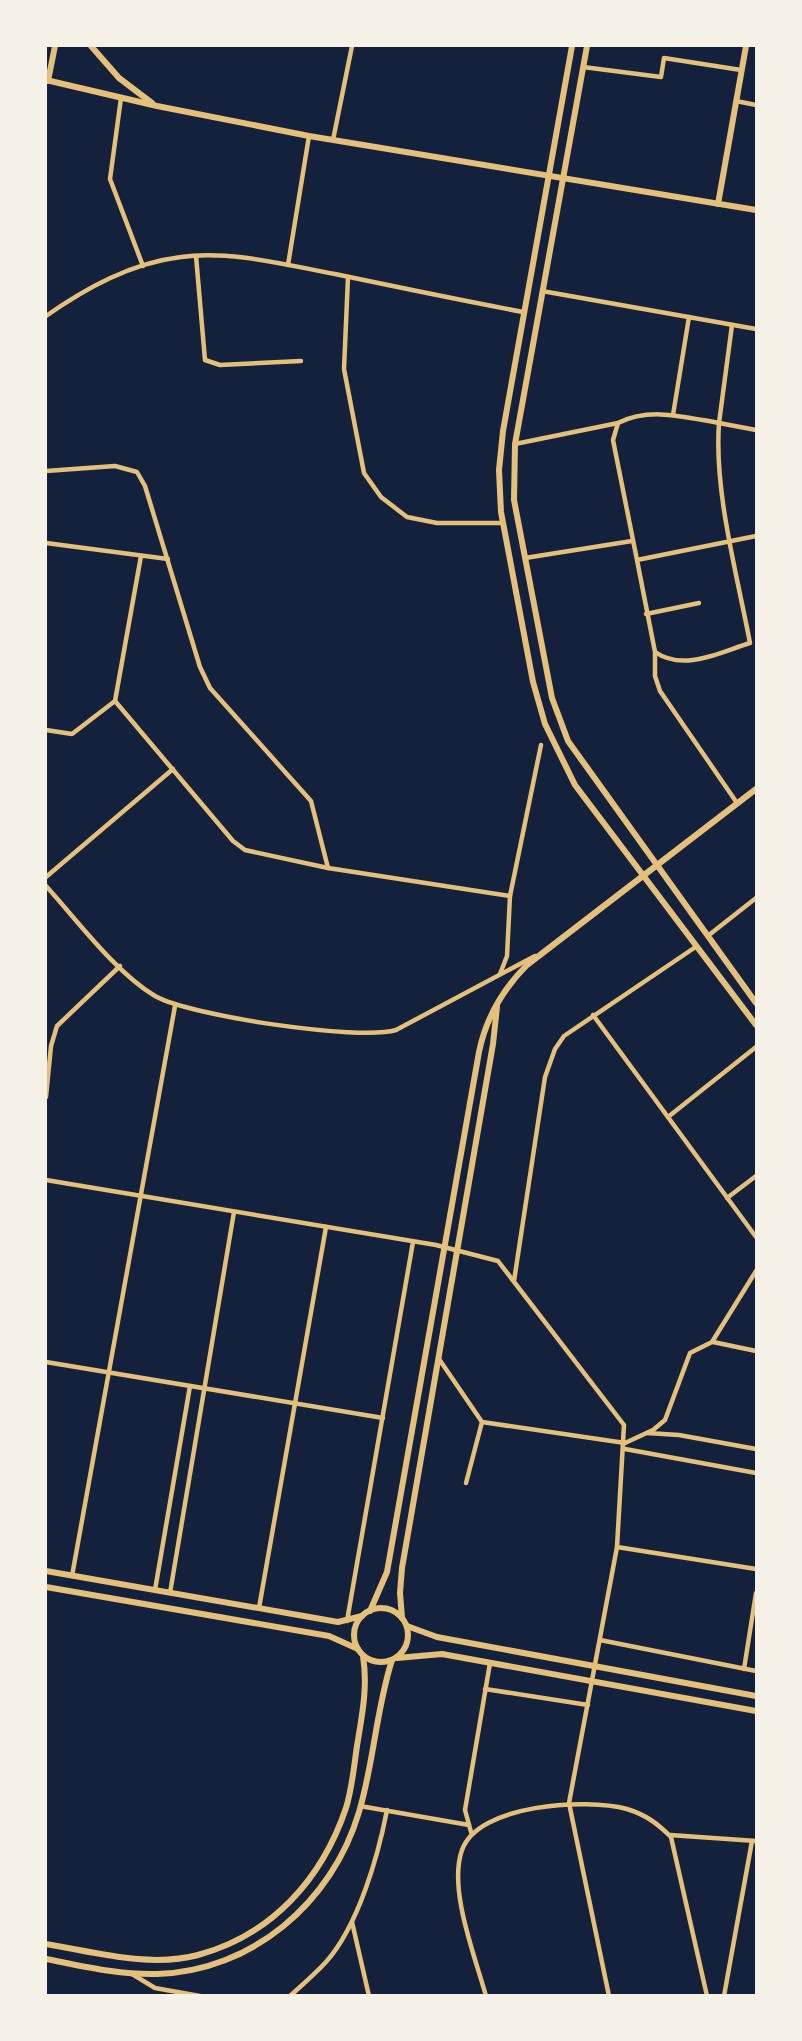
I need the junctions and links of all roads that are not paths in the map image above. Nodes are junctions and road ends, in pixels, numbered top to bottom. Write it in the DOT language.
graph roads {
  1 [pos="55,46"];
  2 [pos="91,46"];
  3 [pos="352,46"];
  4 [pos="572,46"];
  5 [pos="587,46"];
  6 [pos="746,46"];
  7 [pos="583,67"];
  8 [pos="741,70"];
  9 [pos="47,81"];
  10 [pos="121,98"];
  11 [pos="736,101"];
  12 [pos="757,105"];
  13 [pos="157,106"];
  14 [pos="309,136"];
  15 [pos="333,140"];
  16 [pos="549,174"];
  17 [pos="563,177"];
  18 [pos="718,204"];
  19 [pos="757,210"];
  20 [pos="197,256"];
  21 [pos="288,265"];
  22 [pos="143,266"];
  23 [pos="348,277"];
  24 [pos="541,291"];
  25 [pos="523,312"];
  26 [pos="46,316"];
  27 [pos="689,317"];
  28 [pos="732,325"];
  29 [pos="757,329"];
  30 [pos="301,361"];
  31 [pos="673,415"];
  32 [pos="719,422"];
  33 [pos="618,423"];
  34 [pos="757,429"];
  35 [pos="515,444"];
  36 [pos="46,471"];
  37 [pos="503,523"];
  38 [pos="757,536"];
  39 [pos="632,541"];
  40 [pos="46,543"];
  41 [pos="730,543"];
  42 [pos="141,556"];
  43 [pos="525,558"];
  44 [pos="168,559"];
  45 [pos="637,560"];
  46 [pos="699,603"];
  47 [pos="646,614"];
  48 [pos="753,642"];
  49 [pos="655,652"];
  50 [pos="115,701"];
  51 [pos="46,730"];
  52 [pos="541,745"];
  53 [pos="173,769"];
  54 [pos="757,789"];
  55 [pos="737,803"];
  56 [pos="658,865"];
  57 [pos="328,868"];
  58 [pos="46,877"];
  59 [pos="645,877"];
  60 [pos="46,887"];
  61 [pos="510,896"];
  62 [pos="757,898"];
  63 [pos="709,934"];
  64 [pos="697,946"];
  65 [pos="547,949"];
  66 [pos="120,966"];
  67 [pos="500,975"];
  68 [pos="757,1003"];
  69 [pos="497,1005"];
  70 [pos="175,1006"];
  71 [pos="593,1015"];
  72 [pos="757,1025"];
  73 [pos="757,1047"];
  74 [pos="46,1072"];
  75 [pos="46,1097"];
  76 [pos="668,1117"];
  77 [pos="757,1176"];
  78 [pos="46,1180"];
  79 [pos="141,1195"];
  80 [pos="727,1198"];
  81 [pos="234,1212"];
  82 [pos="326,1227"];
  83 [pos="756,1234"];
  84 [pos="413,1242"];
  85 [pos="444,1247"];
  86 [pos="457,1249"];
  87 [pos="757,1271"];
  88 [pos="514,1281"];
  89 [pos="712,1342"];
  90 [pos="757,1351"];
  91 [pos="438,1359"];
  92 [pos="46,1362"];
  93 [pos="108,1373"];
  94 [pos="190,1386"];
  95 [pos="205,1388"];
  96 [pos="295,1403"];
  97 [pos="383,1418"];
  98 [pos="482,1422"];
  99 [pos="646,1433"];
  100 [pos="625,1446"];
  101 [pos="757,1449"];
  102 [pos="757,1473"];
  103 [pos="466,1483"];
  104 [pos="617,1546"];
  105 [pos="757,1569"];
  106 [pos="46,1571"];
  107 [pos="72,1576"];
  108 [pos="46,1587"];
  109 [pos="155,1590"];
  110 [pos="170,1592"];
  111 [pos="757,1593"];
  112 [pos="258,1608"];
  113 [pos="370,1611"];
  114 [pos="362,1616"];
  115 [pos="402,1618"];
  116 [pos="347,1621"];
  117 [pos="407,1626"];
  118 [pos="600,1640"];
  119 [pos="358,1649"];
  120 [pos="363,1656"];
  121 [pos="394,1659"];
  122 [pos="490,1662"];
  123 [pos="595,1668"];
  124 [pos="744,1669"];
  125 [pos="757,1671"];
  126 [pos="593,1681"];
  127 [pos="485,1689"];
  128 [pos="757,1696"];
  129 [pos="588,1705"];
  130 [pos="757,1710"];
  131 [pos="569,1803"];
  132 [pos="360,1806"];
  133 [pos="387,1810"];
  134 [pos="469,1825"];
  135 [pos="471,1832"];
  136 [pos="668,1835"];
  137 [pos="755,1841"];
  138 [pos="351,1921"];
  139 [pos="46,1944"];
  140 [pos="46,1959"];
  141 [pos="132,1973"];
  142 [pos="200,1996"];
  143 [pos="290,1996"];
  144 [pos="369,1996"];
  145 [pos="486,1996"];
  146 [pos="608,1996"];
  147 [pos="707,1996"];
  148 [pos="724,1996"];
  1 -- 9 [label="street"];
  2 -- 13 [label="street"];
  3 -- 15 [label="street"];
  4 -- 16 [label="street"];
  5 -- 7 [label="street"];
  6 -- 8 [label="street"];
  7 -- 8 [label="street"];
  7 -- 17 [label="street"];
  8 -- 11 [label="street"];
  9 -- 10 [label="street"];
  10 -- 13 [label="street"];
  10 -- 22 [label="street"];
  11 -- 12 [label="street"];
  11 -- 18 [label="street"];
  13 -- 14 [label="street"];
  14 -- 15 [label="street"];
  14 -- 21 [label="street"];
  15 -- 16 [label="street"];
  16 -- 17 [label="street"];
  16 -- 25 [label="street"];
  17 -- 18 [label="street"];
  17 -- 24 [label="street"];
  18 -- 19 [label="street"];
  20 -- 21 [label="street"];
  20 -- 22 [label="street"];
  20 -- 30 [label="street"];
  21 -- 23 [label="street"];
  22 -- 26 [label="street"];
  23 -- 25 [label="street"];
  23 -- 37 [label="street"];
  24 -- 27 [label="street"];
  24 -- 35 [label="street"];
  25 -- 37 [label="street"];
  27 -- 28 [label="street"];
  27 -- 31 [label="street"];
  28 -- 29 [label="street"];
  28 -- 32 [label="street"];
  31 -- 32 [label="street"];
  31 -- 33 [label="street"];
  32 -- 34 [label="street"];
  32 -- 41 [label="street"];
  33 -- 35 [label="street"];
  33 -- 39 [label="street"];
  35 -- 43 [label="street"];
  36 -- 44 [label="street"];
  37 -- 59 [label="street"];
  38 -- 41 [label="street"];
  39 -- 43 [label="street"];
  39 -- 45 [label="street"];
  40 -- 42 [label="street"];
  41 -- 45 [label="street"];
  41 -- 48 [label="street"];
  42 -- 44 [label="street"];
  42 -- 50 [label="street"];
  43 -- 56 [label="street"];
  44 -- 57 [label="street"];
  45 -- 47 [label="street"];
  46 -- 47 [label="street"];
  47 -- 49 [label="street"];
  48 -- 49 [label="street"];
  49 -- 55 [label="street"];
  50 -- 51 [label="street"];
  50 -- 53 [label="street"];
  52 -- 61 [label="street"];
  53 -- 57 [label="street"];
  53 -- 58 [label="street"];
  54 -- 55 [label="street"];
  55 -- 56 [label="street"];
  56 -- 59 [label="street"];
  56 -- 63 [label="street"];
  57 -- 61 [label="street"];
  59 -- 64 [label="street"];
  59 -- 65 [label="street"];
  60 -- 66 [label="street"];
  61 -- 67 [label="street"];
  62 -- 63 [label="street"];
  63 -- 68 [label="street"];
  64 -- 71 [label="street"];
  64 -- 72 [label="street"];
  65 -- 67 [label="street"];
  65 -- 69 [label="street"];
  66 -- 70 [label="street"];
  66 -- 74 [label="street"];
  67 -- 70 [label="street"];
  69 -- 85 [label="street"];
  69 -- 86 [label="street"];
  70 -- 79 [label="street"];
  71 -- 76 [label="street"];
  71 -- 88 [label="street"];
  73 -- 76 [label="street"];
  74 -- 75 [label="street"];
  76 -- 80 [label="street"];
  77 -- 80 [label="street"];
  78 -- 79 [label="street"];
  79 -- 81 [label="street"];
  79 -- 93 [label="street"];
  80 -- 83 [label="street"];
  81 -- 82 [label="street"];
  81 -- 95 [label="street"];
  82 -- 84 [label="street"];
  82 -- 96 [label="street"];
  84 -- 85 [label="street"];
  84 -- 97 [label="street"];
  85 -- 86 [label="street"];
  85 -- 113 [label="street"];
  86 -- 88 [label="street"];
  86 -- 91 [label="street"];
  87 -- 89 [label="street"];
  88 -- 100 [label="street"];
  89 -- 90 [label="street"];
  89 -- 99 [label="street"];
  91 -- 98 [label="street"];
  91 -- 115 [label="street"];
  92 -- 93 [label="street"];
  93 -- 94 [label="street"];
  93 -- 107 [label="street"];
  94 -- 95 [label="street"];
  94 -- 109 [label="street"];
  95 -- 96 [label="street"];
  95 -- 110 [label="street"];
  96 -- 97 [label="street"];
  96 -- 112 [label="street"];
  97 -- 116 [label="street"];
  98 -- 100 [label="street"];
  98 -- 103 [label="street"];
  99 -- 100 [label="street"];
  99 -- 101 [label="street"];
  100 -- 102 [label="street"];
  100 -- 104 [label="street"];
  104 -- 105 [label="street"];
  104 -- 118 [label="street"];
  106 -- 107 [label="street"];
  107 -- 109 [label="street"];
  108 -- 119 [label="street"];
  109 -- 110 [label="street"];
  110 -- 112 [label="street"];
  111 -- 124 [label="street"];
  112 -- 116 [label="street"];
  113 -- 114 [label="street"];
  113 -- 115 [label="street"];
  114 -- 116 [label="street"];
  114 -- 119 [label="street"];
  115 -- 117 [label="street"];
  117 -- 121 [label="street"];
  117 -- 123 [label="street"];
  118 -- 123 [label="street"];
  118 -- 124 [label="street"];
  119 -- 120 [label="street"];
  120 -- 121 [label="street"];
  120 -- 139 [label="street"];
  121 -- 122 [label="street"];
  121 -- 132 [label="street"];
  122 -- 126 [label="street"];
  122 -- 127 [label="street"];
  123 -- 126 [label="street"];
  123 -- 128 [label="street"];
  124 -- 125 [label="street"];
  126 -- 129 [label="street"];
  126 -- 130 [label="street"];
  127 -- 129 [label="street"];
  127 -- 134 [label="street"];
  129 -- 131 [label="street"];
  131 -- 135 [label="street"];
  131 -- 136 [label="street"];
  131 -- 146 [label="street"];
  132 -- 133 [label="street"];
  132 -- 141 [label="street"];
  133 -- 134 [label="street"];
  133 -- 138 [label="street"];
  134 -- 135 [label="street"];
  135 -- 145 [label="street"];
  136 -- 137 [label="street"];
  136 -- 147 [label="street"];
  137 -- 148 [label="street"];
  138 -- 143 [label="street"];
  138 -- 144 [label="street"];
  140 -- 141 [label="street"];
  141 -- 142 [label="street"];
}
